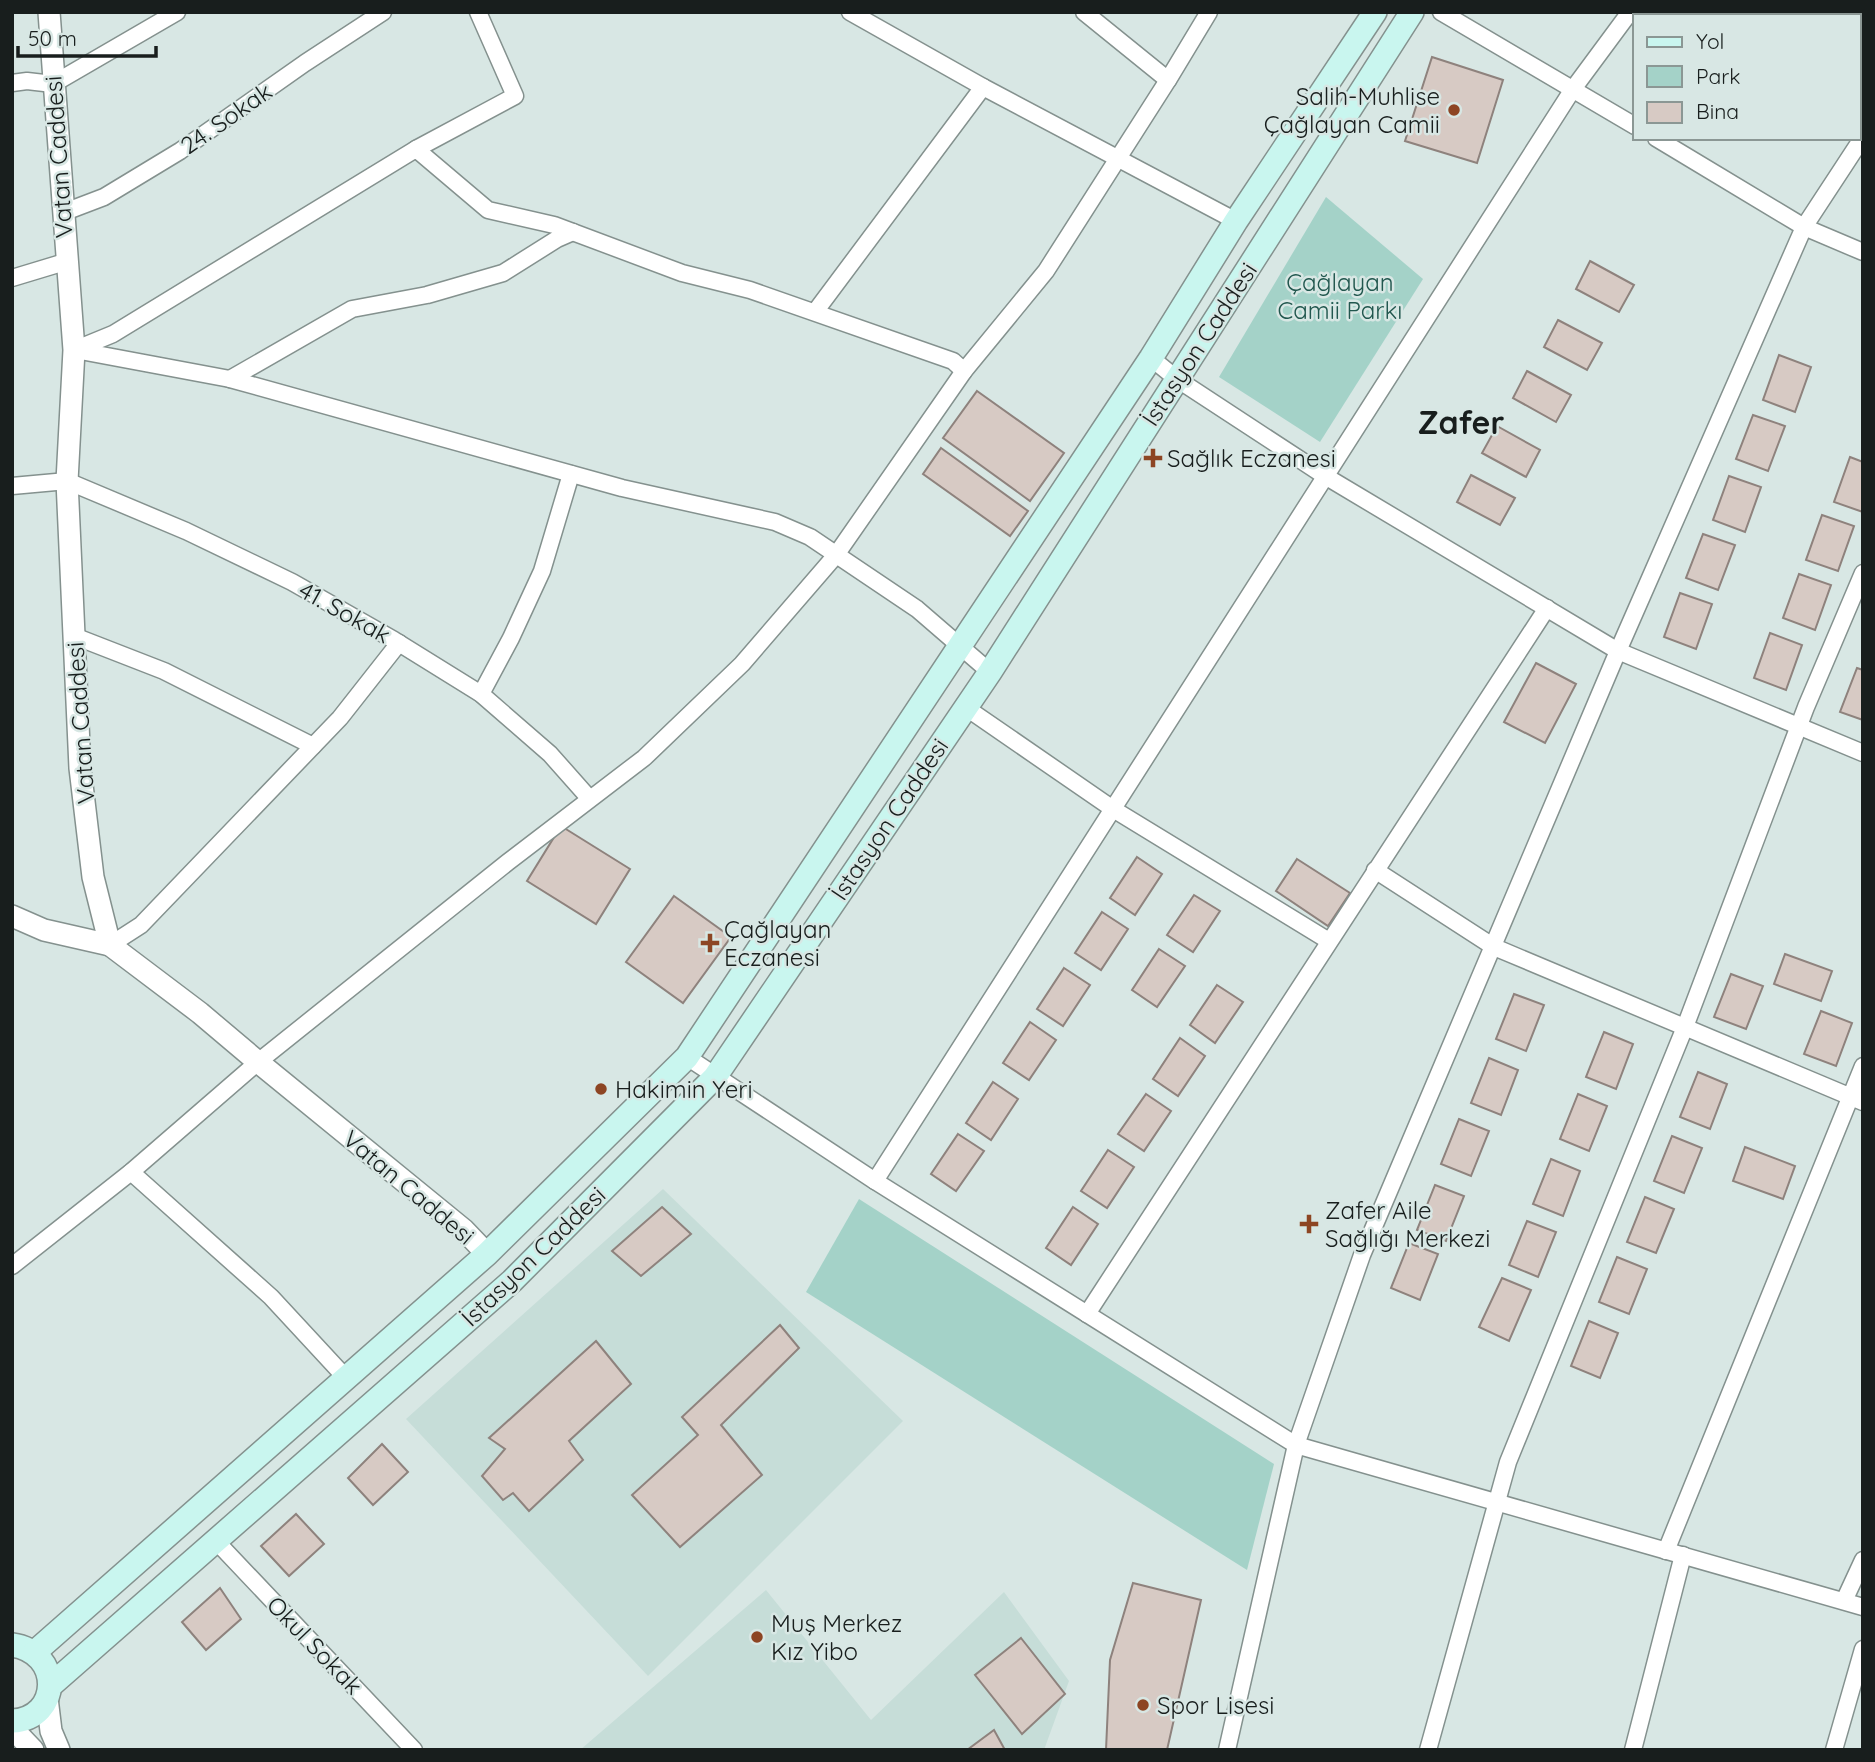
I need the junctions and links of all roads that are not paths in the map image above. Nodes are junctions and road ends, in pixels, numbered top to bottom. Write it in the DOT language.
graph roads {
  1 [pos="49,12"];
  2 [pos="177,12"];
  3 [pos="383,12"];
  4 [pos="478,12"];
  5 [pos="850,12"];
  6 [pos="1084,12"];
  7 [pos="1209,12"];
  8 [pos="1375,12"];
  9 [pos="1412,12"];
  10 [pos="1441,12"];
  11 [pos="1630,12"];
  12 [pos="1168,80"];
  13 [pos="12,83"];
  14 [pos="53,84"];
  15 [pos="983,87"];
  16 [pos="1573,89"];
  17 [pos="1633,125"];
  18 [pos="1863,137"];
  19 [pos="1659,140"];
  20 [pos="416,149"];
  21 [pos="1117,157"];
  22 [pos="62,214"];
  23 [pos="1236,221"];
  24 [pos="1804,227"];
  25 [pos="573,232"];
  26 [pos="1863,252"];
  27 [pos="65,262"];
  28 [pos="12,278"];
  29 [pos="815,313"];
  30 [pos="74,350"];
  31 [pos="1151,358"];
  32 [pos="964,371"];
  33 [pos="230,379"];
  34 [pos="1177,379"];
  35 [pos="571,474"];
  36 [pos="1325,476"];
  37 [pos="66,481"];
  38 [pos="12,486"];
  39 [pos="836,555"];
  40 [pos="1863,573"];
  41 [pos="1547,608"];
  42 [pos="74,636"];
  43 [pos="399,643"];
  44 [pos="959,645"];
  45 [pos="1618,650"];
  46 [pos="990,671"];
  47 [pos="481,694"];
  48 [pos="965,707"];
  49 [pos="1799,726"];
  50 [pos="313,746"];
  51 [pos="1863,753"];
  52 [pos="589,798"];
  53 [pos="1113,809"];
  54 [pos="1375,870"];
  55 [pos="12,916"];
  56 [pos="1329,941"];
  57 [pos="110,945"];
  58 [pos="1494,947"];
  59 [pos="1685,1027"];
  60 [pos="687,1057"];
  61 [pos="258,1062"];
  62 [pos="1863,1066"];
  63 [pos="715,1077"];
  64 [pos="1856,1100"];
  65 [pos="131,1172"];
  66 [pos="875,1181"];
  67 [pos="487,1254"];
  68 [pos="12,1266"];
  69 [pos="1087,1314"];
  70 [pos="346,1378"];
  71 [pos="1296,1445"];
  72 [pos="1498,1503"];
  73 [pos="215,1540"];
  74 [pos="1666,1550"];
  75 [pos="1682,1555"];
  76 [pos="1863,1560"];
  77 [pos="1844,1601"];
  78 [pos="1863,1607"];
  79 [pos="12,1645"];
  80 [pos="1863,1649"];
  81 [pos="35,1652"];
  82 [pos="49,1692"];
  83 [pos="12,1721"];
  84 [pos="12,1728"];
  85 [pos="33,1750"];
  86 [pos="59,1750"];
  87 [pos="414,1750"];
  88 [pos="1227,1750"];
  89 [pos="1428,1750"];
  90 [pos="1633,1750"];
  91 [pos="1834,1750"];
  1 -- 14 [label="street, Vatan Caddesi"];
  2 -- 14 [label="street"];
  3 -- 22 [label="street, 24. Sokak"];
  4 -- 20 [label="street"];
  5 -- 15 [label="street"];
  6 -- 12 [label="street"];
  7 -- 12 [label="street"];
  8 -- 23 [label="main road, İstasyon Caddesi"];
  9 -- 34 [label="main road, İstasyon Caddesi"];
  10 -- 16 [label="street"];
  11 -- 16 [label="street"];
  12 -- 21 [label="street"];
  13 -- 14 [label="street"];
  14 -- 22 [label="street, Vatan Caddesi"];
  15 -- 21 [label="street"];
  15 -- 29 [label="street"];
  16 -- 17 [label="street"];
  16 -- 36 [label="street"];
  18 -- 24 [label="street"];
  19 -- 24 [label="street"];
  20 -- 25 [label="street"];
  20 -- 30 [label="street"];
  21 -- 23 [label="street"];
  21 -- 32 [label="street"];
  22 -- 27 [label="street, Vatan Caddesi"];
  23 -- 31 [label="main road, İstasyon Caddesi"];
  24 -- 26 [label="street"];
  24 -- 45 [label="street"];
  25 -- 29 [label="street"];
  25 -- 33 [label="street"];
  27 -- 28 [label="street"];
  27 -- 30 [label="street, Vatan Caddesi"];
  29 -- 32 [label="street"];
  30 -- 33 [label="street"];
  30 -- 37 [label="street, Vatan Caddesi"];
  31 -- 34 [label="street"];
  31 -- 44 [label="main road, İstasyon Caddesi"];
  32 -- 39 [label="street"];
  33 -- 35 [label="street"];
  34 -- 36 [label="street"];
  34 -- 46 [label="main road, İstasyon Caddesi"];
  35 -- 39 [label="street"];
  35 -- 47 [label="street"];
  36 -- 41 [label="street"];
  36 -- 53 [label="street"];
  37 -- 38 [label="street"];
  37 -- 42 [label="street, Vatan Caddesi"];
  37 -- 43 [label="street, 41. Sokak"];
  39 -- 44 [label="street"];
  39 -- 52 [label="street"];
  40 -- 49 [label="street"];
  41 -- 45 [label="street"];
  41 -- 54 [label="street"];
  42 -- 50 [label="street"];
  42 -- 57 [label="street, Vatan Caddesi"];
  43 -- 47 [label="street, 41. Sokak"];
  43 -- 50 [label="street"];
  44 -- 46 [label="street"];
  44 -- 60 [label="main road, İstasyon Caddesi"];
  45 -- 49 [label="street"];
  45 -- 58 [label="street"];
  46 -- 48 [label="main road, İstasyon Caddesi"];
  47 -- 52 [label="street, 41. Sokak"];
  48 -- 53 [label="street"];
  48 -- 63 [label="main road, İstasyon Caddesi"];
  49 -- 51 [label="street"];
  49 -- 59 [label="street"];
  50 -- 57 [label="street"];
  52 -- 61 [label="street"];
  53 -- 56 [label="street"];
  53 -- 66 [label="street"];
  54 -- 56 [label="street"];
  54 -- 58 [label="street"];
  55 -- 57 [label="street"];
  56 -- 69 [label="street"];
  57 -- 61 [label="street, Vatan Caddesi"];
  58 -- 59 [label="street"];
  58 -- 71 [label="street"];
  59 -- 64 [label="street"];
  59 -- 72 [label="street"];
  60 -- 63 [label="street"];
  60 -- 67 [label="main road, İstasyon Caddesi"];
  61 -- 65 [label="street"];
  61 -- 67 [label="street, Vatan Caddesi"];
  62 -- 64 [label="street"];
  63 -- 66 [label="street"];
  63 -- 73 [label="main road, İstasyon Caddesi"];
  64 -- 74 [label="street"];
  65 -- 68 [label="street"];
  65 -- 70 [label="street"];
  66 -- 69 [label="street"];
  67 -- 70 [label="main road, İstasyon Caddesi"];
  69 -- 71 [label="street"];
  70 -- 81 [label="main road, İstasyon Caddesi"];
  71 -- 72 [label="street"];
  71 -- 88 [label="street"];
  72 -- 74 [label="street"];
  72 -- 89 [label="street"];
  73 -- 82 [label="main road, İstasyon Caddesi"];
  73 -- 87 [label="street, Okul Sokak"];
  74 -- 75 [label="street"];
  75 -- 77 [label="street"];
  75 -- 90 [label="street"];
  76 -- 77 [label="street"];
  77 -- 78 [label="street"];
  79 -- 81 [label="main road"];
  80 -- 91 [label="street"];
  81 -- 82 [label="main road"];
  82 -- 83 [label="main road, İstasyon Caddesi"];
  82 -- 86 [label="street"];
  84 -- 85 [label="street"];
}
